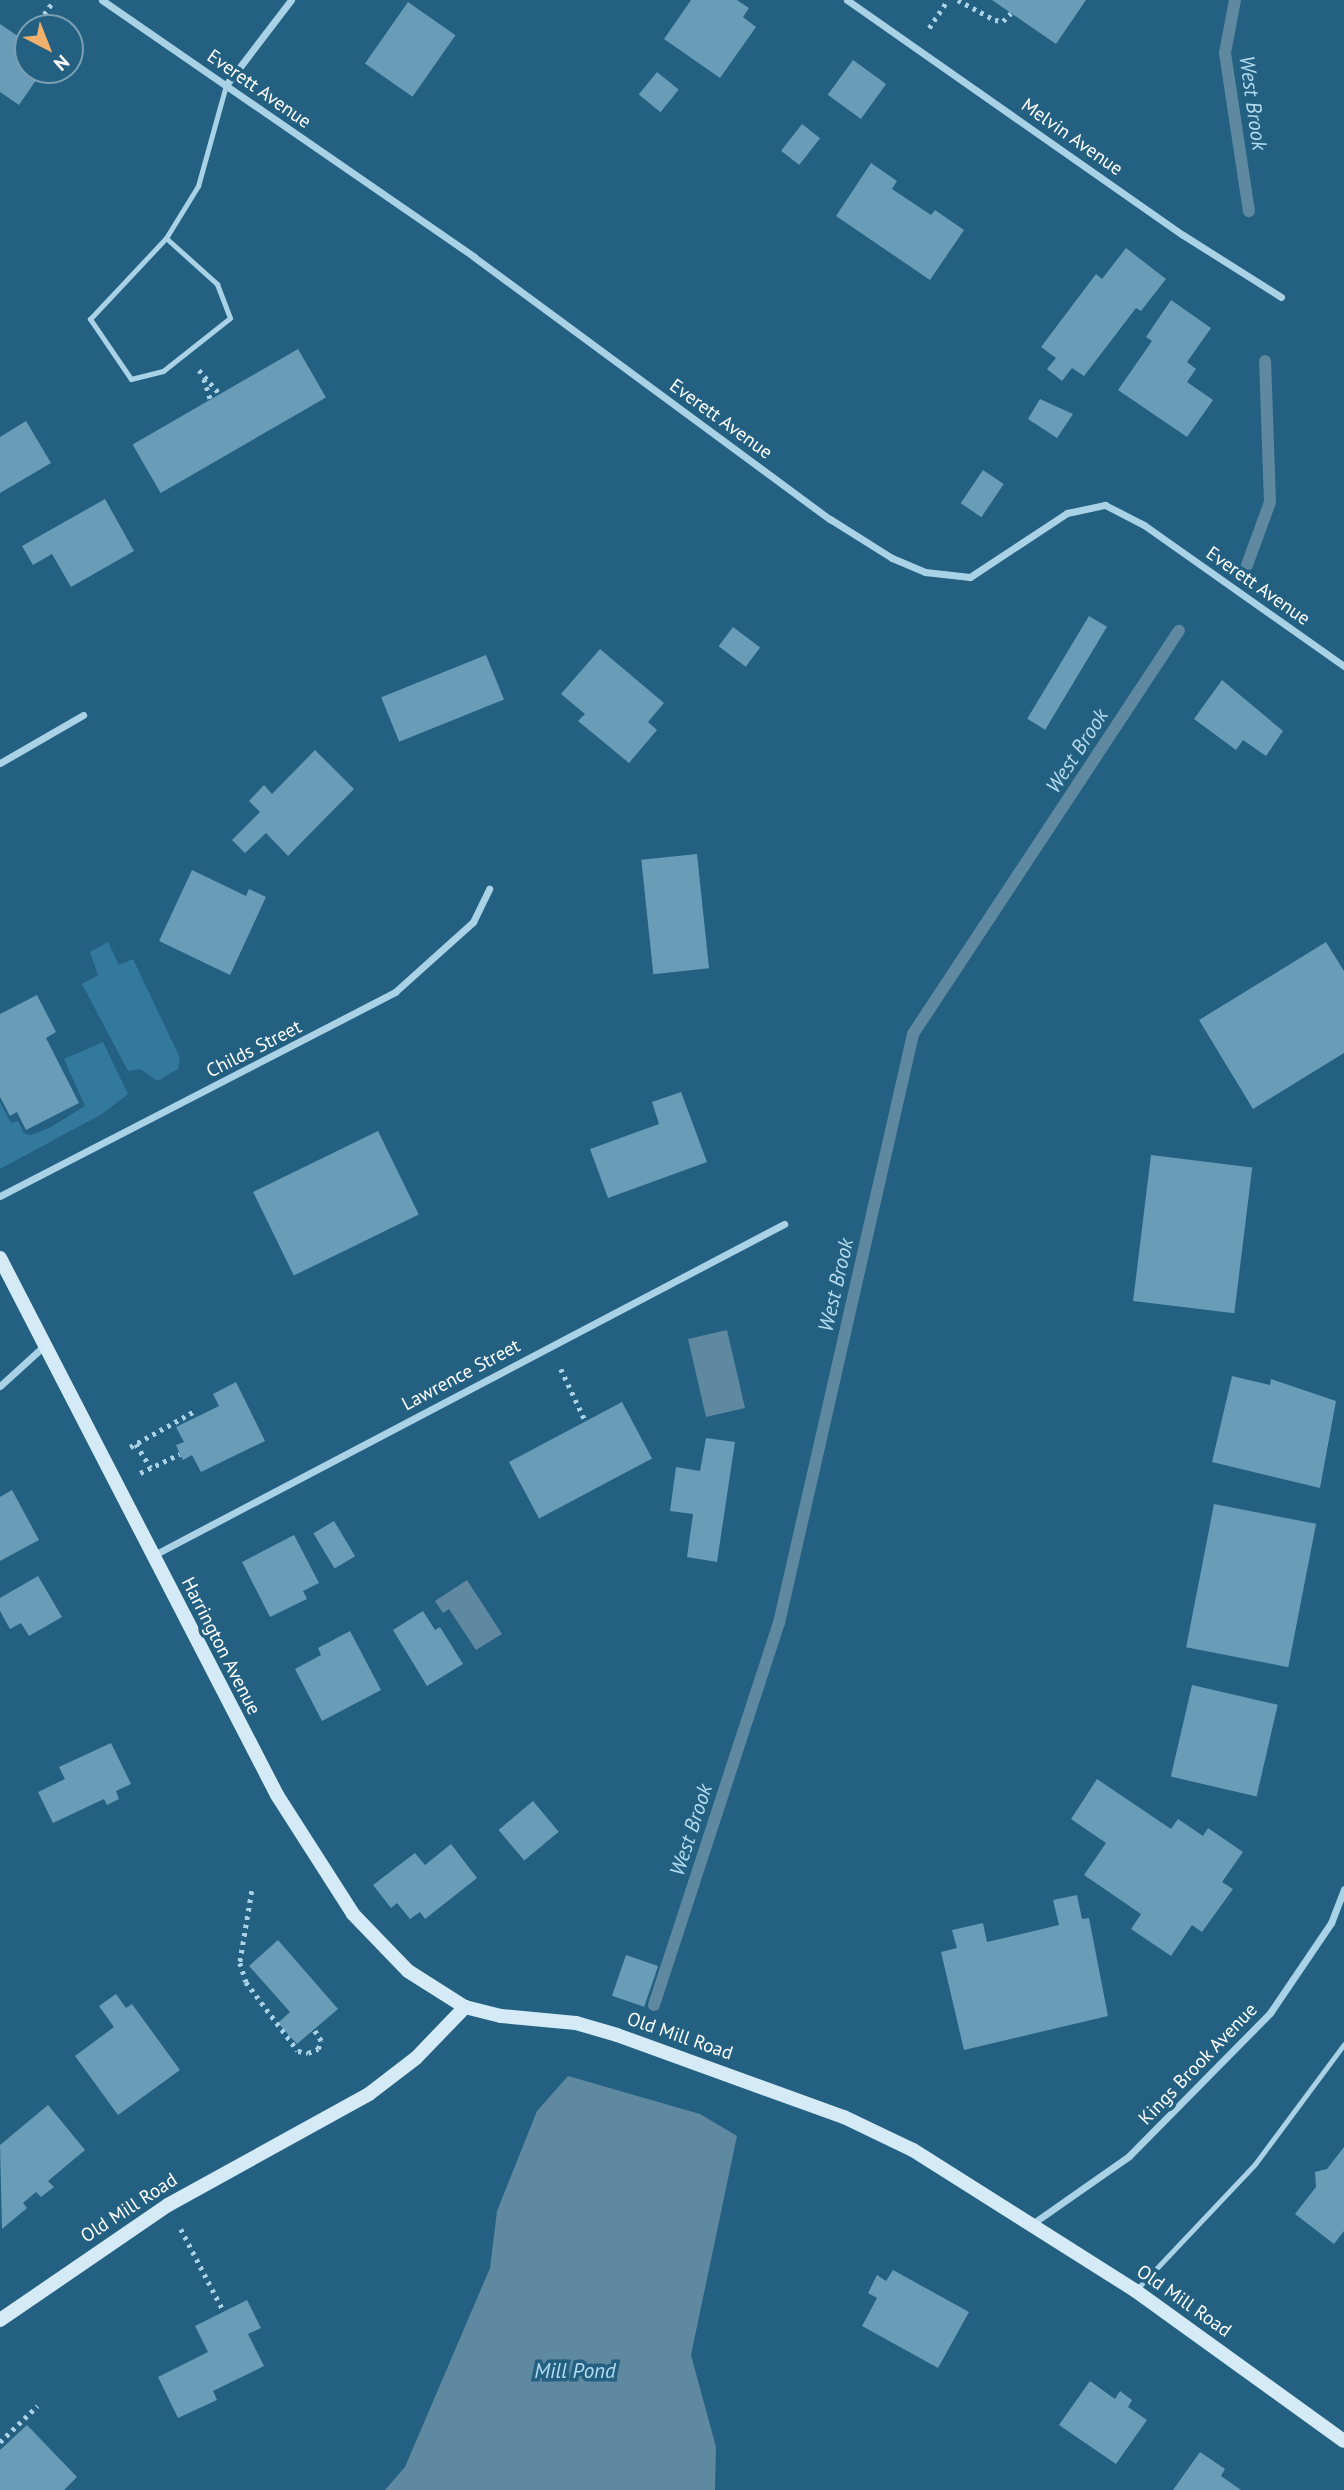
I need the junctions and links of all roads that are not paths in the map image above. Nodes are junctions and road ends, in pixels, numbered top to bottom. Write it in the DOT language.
graph roads {
  1 [pos="102,0"];
  2 [pos="290,0"];
  3 [pos="847,0"];
  4 [pos="226,85"];
  5 [pos="166,238"];
  6 [pos="1281,297"];
  7 [pos="1344,666"];
  8 [pos="83,715"];
  9 [pos="0,763"];
  10 [pos="489,889"];
  11 [pos="0,1196"];
  12 [pos="784,1224"];
  13 [pos="0,1258"];
  14 [pos="45,1345"];
  15 [pos="0,1386"];
  16 [pos="154,1555"];
  17 [pos="1344,1889"];
  18 [pos="465,2007"];
  19 [pos="1344,2044"];
  20 [pos="1032,2224"];
  21 [pos="1136,2291"];
  22 [pos="0,2320"];
  23 [pos="1344,2441"];
  1 -- 4 [label="street, Everett Avenue"];
  2 -- 4 [label="street"];
  3 -- 6 [label="street, Melvin Avenue"];
  4 -- 5 [label="lane"];
  4 -- 7 [label="street, Everett Avenue"];
  5 -- 5 [label="lane"];
  8 -- 9 [label="street"];
  10 -- 11 [label="street, Childs Street"];
  12 -- 16 [label="street, Lawrence Street"];
  13 -- 14 [label="main road, Harrington Avenue"];
  14 -- 15 [label="street"];
  14 -- 16 [label="main road, Harrington Avenue"];
  16 -- 18 [label="main road, Harrington Avenue"];
  17 -- 20 [label="street, Kings Brook Avenue"];
  18 -- 20 [label="main road, Old Mill Road"];
  18 -- 22 [label="main road, Old Mill Road"];
  19 -- 21 [label="lane"];
  20 -- 21 [label="main road, Old Mill Road"];
  21 -- 23 [label="main road, Old Mill Road"];
}
